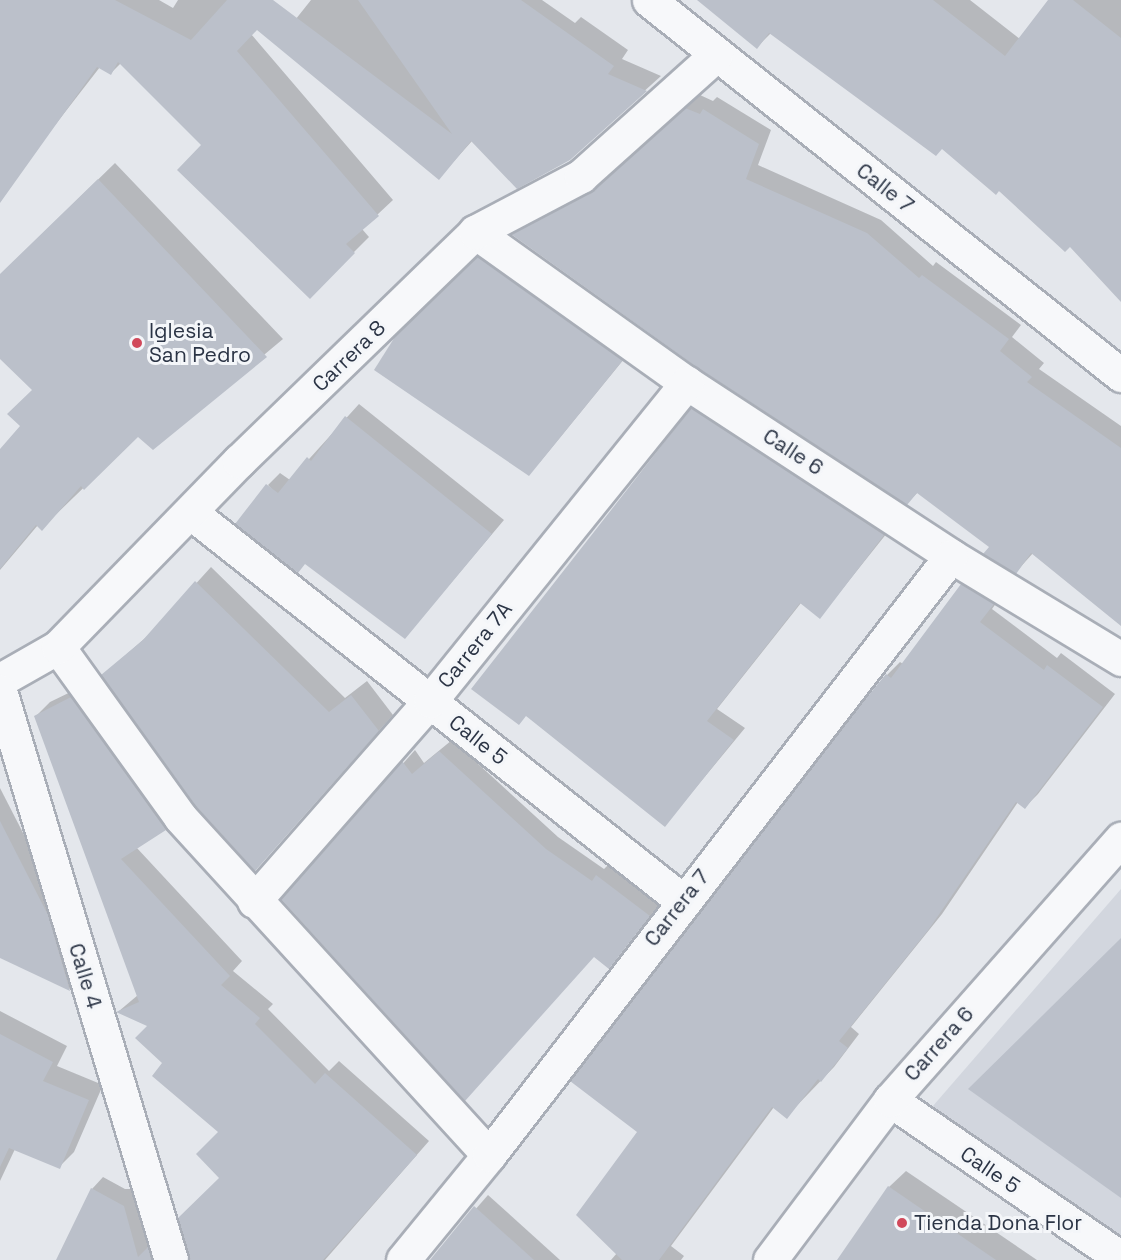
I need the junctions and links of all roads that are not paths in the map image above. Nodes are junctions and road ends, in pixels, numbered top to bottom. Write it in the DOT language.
graph roads {
  1 [pos="649,0"];
  2 [pos="716,55"];
  3 [pos="474,232"];
  4 [pos="1121,375"];
  5 [pos="687,383"];
  6 [pos="190,512"];
  7 [pos="951,556"];
  8 [pos="58,647"];
  9 [pos="1121,659"];
  10 [pos="0,680"];
  11 [pos="0,691"];
  12 [pos="429,701"];
  13 [pos="1121,839"];
  14 [pos="254,901"];
  15 [pos="682,901"];
  16 [pos="890,1100"];
  17 [pos="489,1155"];
  18 [pos="1121,1258"];
  19 [pos="171,1260"];
  20 [pos="403,1260"];
  21 [pos="770,1260"];
  1 -- 2 [label="street, Calle 7"];
  2 -- 3 [label="street, Carrera 8"];
  2 -- 4 [label="street, Calle 7"];
  3 -- 5 [label="street, Calle 6"];
  3 -- 6 [label="street, Carrera 8"];
  5 -- 7 [label="street, Calle 6"];
  5 -- 12 [label="street, Carrera 7A"];
  6 -- 8 [label="street, Carrera 8"];
  6 -- 12 [label="street, Calle 5"];
  7 -- 9 [label="street, Calle 6"];
  7 -- 15 [label="street, Carrera 7"];
  8 -- 10 [label="street, Carrera 8"];
  8 -- 14 [label="street"];
  11 -- 19 [label="street, Calle 4"];
  12 -- 14 [label="street, Carrera 7A"];
  12 -- 15 [label="street, Calle 5"];
  13 -- 16 [label="street, Carrera 6"];
  14 -- 17 [label="street"];
  15 -- 17 [label="street, Carrera 7"];
  16 -- 18 [label="street, Calle 5"];
  16 -- 21 [label="street, Carrera 6"];
  17 -- 20 [label="street, Carrera 7"];
}
